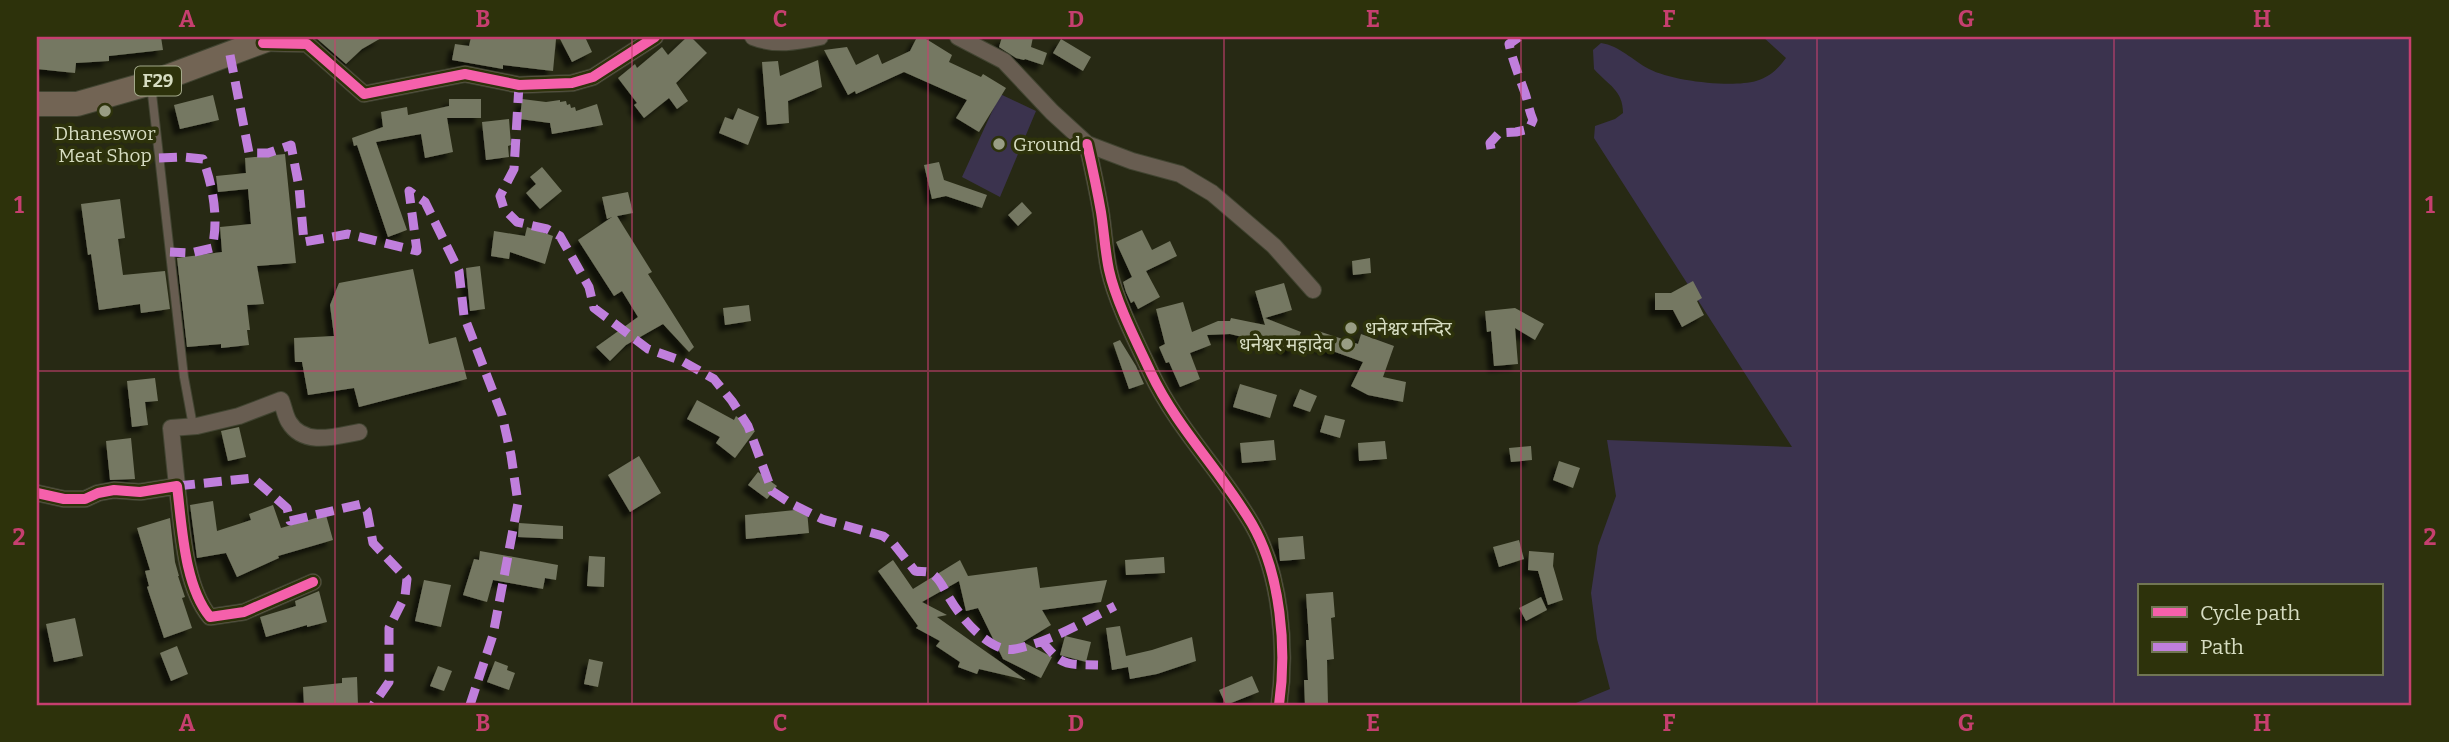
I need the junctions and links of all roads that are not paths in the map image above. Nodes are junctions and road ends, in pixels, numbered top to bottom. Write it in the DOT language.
graph roads {
  1 [pos="655,37"];
  2 [pos="753,37"];
  3 [pos="820,37"];
  4 [pos="958,37"];
  5 [pos="269,40"];
  6 [pos="151,83"];
  7 [pos="37,104"];
  8 [pos="1087,144"];
  9 [pos="1313,290"];
  10 [pos="193,426"];
  11 [pos="359,432"];
  12 [pos="177,486"];
  13 [pos="37,494"];
  14 [pos="313,582"];
  15 [pos="1279,705"];
  1 -- 5 [label="street"];
  2 -- 3 [label="street"];
  4 -- 8 [label="street"];
  5 -- 6 [label="main road, F29"];
  6 -- 7 [label="main road, F29"];
  6 -- 10 [label="lane"];
  8 -- 9 [label="street"];
  8 -- 15 [label="street"];
  10 -- 11 [label="street"];
  10 -- 12 [label="street"];
  12 -- 13 [label="street"];
  12 -- 14 [label="street"];
}
